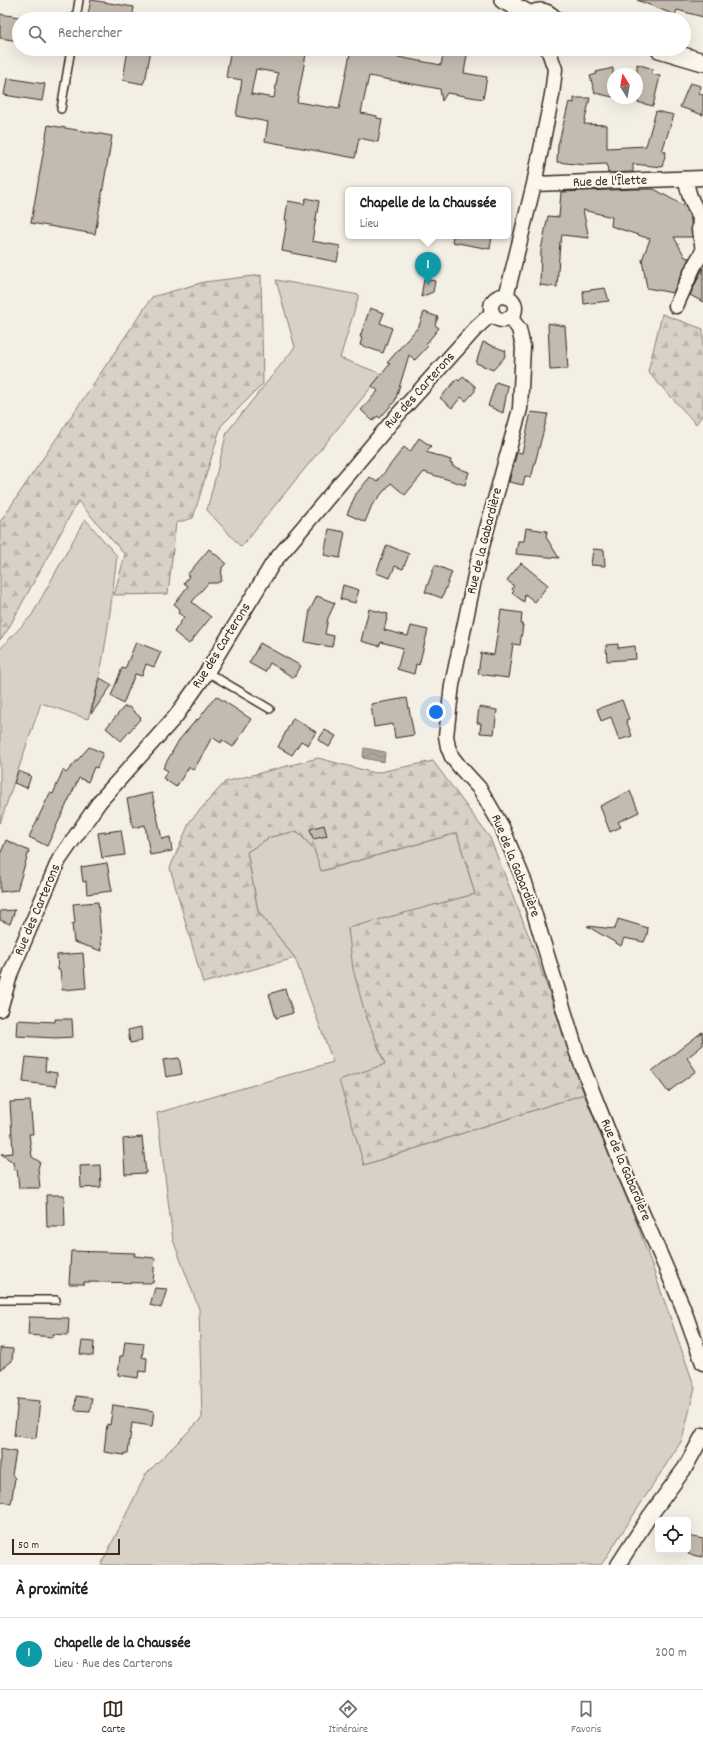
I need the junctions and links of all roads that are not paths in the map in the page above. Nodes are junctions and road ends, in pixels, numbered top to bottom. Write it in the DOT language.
graph roads {
  1 [pos="79,0"];
  2 [pos="503,0"];
  3 [pos="77,12"];
  4 [pos="537,12"];
  5 [pos="70,56"];
  6 [pos="550,56"];
  7 [pos="683,56"];
  8 [pos="703,62"];
  9 [pos="61,109"];
  10 [pos="703,178"];
  11 [pos="685,179"];
  12 [pos="534,184"];
  13 [pos="703,250"];
  14 [pos="506,296"];
  15 [pos="676,306"];
  16 [pos="493,314"];
  17 [pos="510,317"];
  18 [pos="207,672"];
  19 [pos="270,709"];
  20 [pos="0,1009"];
  21 [pos="0,1300"];
  22 [pos="56,1300"];
  23 [pos="703,1362"];
  24 [pos="703,1435"];
  25 [pos="618,1565"];
  1 -- 3 [label="lane"];
  2 -- 4 [label="street"];
  5 -- 9 [label="lane"];
  6 -- 12 [label="street"];
  7 -- 8 [label="street"];
  10 -- 11 [label="street, Rue de l'Îlette"];
  11 -- 12 [label="street, Rue de l'Îlette"];
  11 -- 13 [label="street"];
  12 -- 14 [label="street"];
  13 -- 15 [label="street"];
  14 -- 16 [label="street"];
  14 -- 17 [label="street"];
  16 -- 17 [label="street"];
  16 -- 18 [label="street, Rue des Carterons"];
  17 -- 23 [label="street, Rue de la Gabardière"];
  18 -- 19 [label="lane"];
  18 -- 20 [label="street, Rue des Carterons"];
  21 -- 22 [label="lane"];
  24 -- 25 [label="street"];
}
